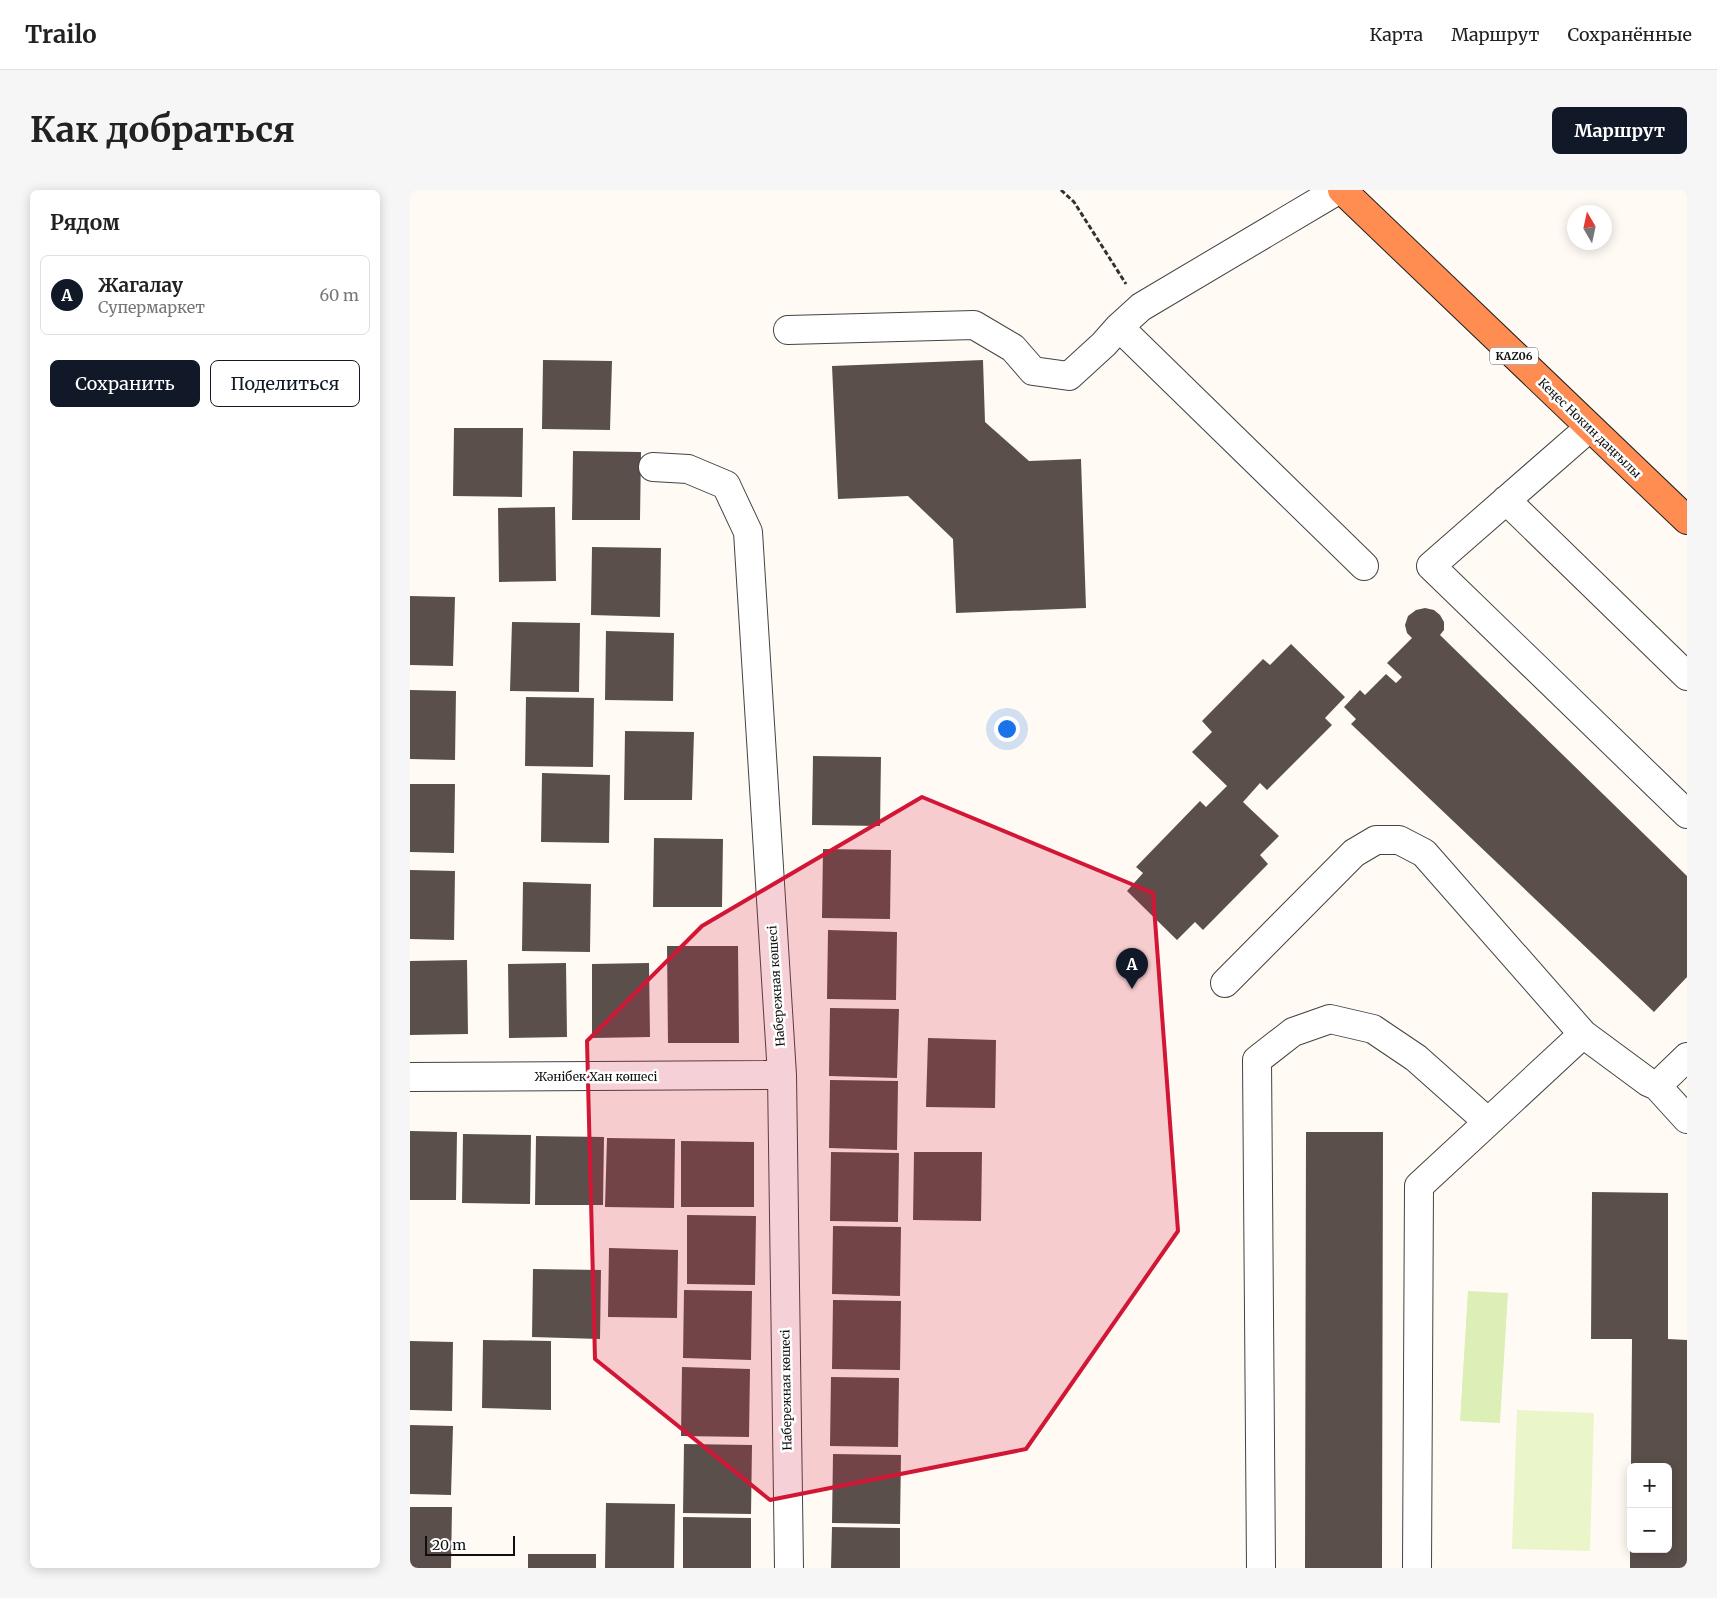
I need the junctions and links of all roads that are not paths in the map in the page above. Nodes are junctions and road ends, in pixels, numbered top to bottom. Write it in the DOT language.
graph roads {
  1 [pos="1340,190"];
  2 [pos="1119,327"];
  3 [pos="788,330"];
  4 [pos="1589,428"];
  5 [pos="653,467"];
  6 [pos="1506,500"];
  7 [pos="1687,520"];
  8 [pos="1364,566"];
  9 [pos="1687,676"];
  10 [pos="1687,814"];
  11 [pos="1225,983"];
  12 [pos="1584,1034"];
  13 [pos="1687,1057"];
  14 [pos="782,1075"];
  15 [pos="410,1077"];
  16 [pos="1658,1086"];
  17 [pos="1687,1119"];
  18 [pos="1488,1122"];
  19 [pos="789,1568"];
  20 [pos="1261,1568"];
  21 [pos="1417,1568"];
  1 -- 2 [label="street"];
  1 -- 4 [label="highway, Кеңес Нокин даңғылы / KАZ06"];
  2 -- 3 [label="street"];
  2 -- 8 [label="street"];
  4 -- 6 [label="street"];
  4 -- 7 [label="highway, Кеңес Нокин даңғылы / KАZ06"];
  5 -- 14 [label="street, Набережная көшесі"];
  6 -- 9 [label="street"];
  6 -- 10 [label="street"];
  11 -- 12 [label="street"];
  12 -- 16 [label="street"];
  12 -- 18 [label="street"];
  13 -- 16 [label="street"];
  14 -- 15 [label="street, Жәнібек Хан көшесі"];
  14 -- 19 [label="street, Набережная көшесі"];
  16 -- 17 [label="street"];
  18 -- 20 [label="street"];
  18 -- 21 [label="street"];
}
